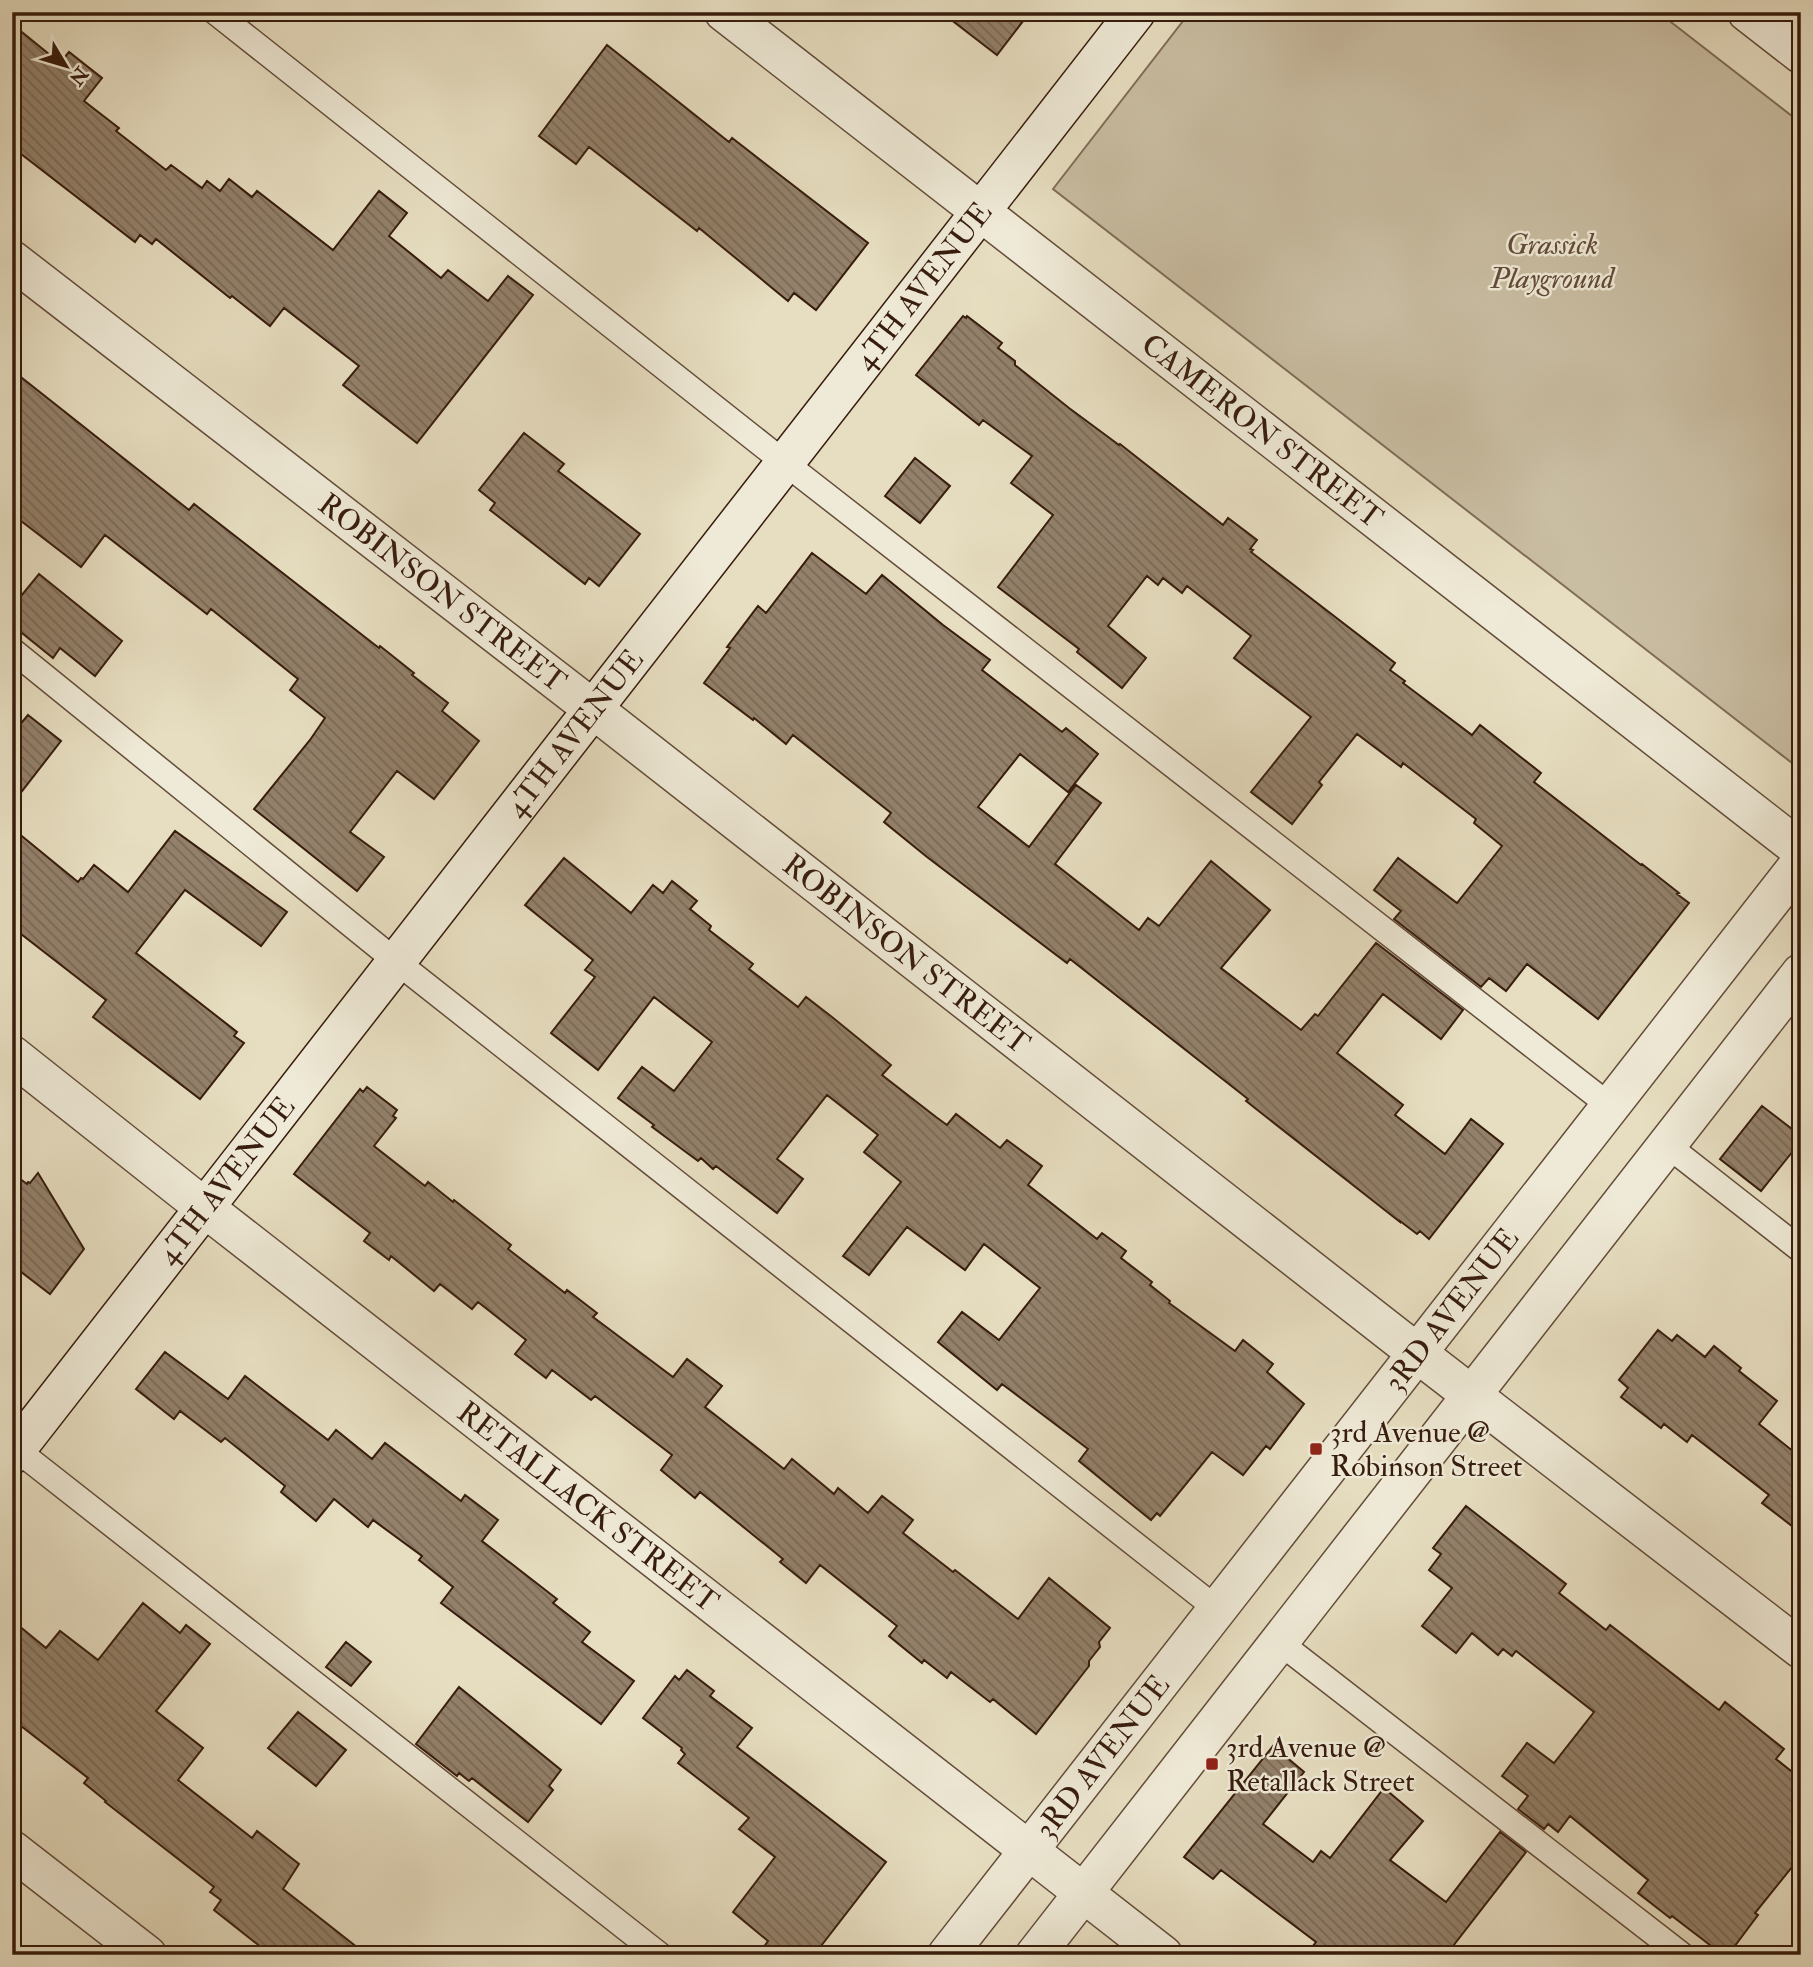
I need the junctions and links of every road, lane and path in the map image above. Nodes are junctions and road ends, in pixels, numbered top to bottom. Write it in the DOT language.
graph roads {
  1 [pos="215,12"];
  2 [pos="724,12"];
  3 [pos="1136,12"];
  4 [pos="1746,12"];
  5 [pos="1801,54"];
  6 [pos="980,211"];
  7 [pos="12,260"];
  8 [pos="785,463"];
  9 [pos="12,650"];
  10 [pos="593,709"];
  11 [pos="1801,850"];
  12 [pos="1801,862"];
  13 [pos="397,962"];
  14 [pos="1801,974"];
  15 [pos="12,1055"];
  16 [pos="1610,1106"];
  17 [pos="1667,1145"];
  18 [pos="205,1208"];
  19 [pos="1801,1250"];
  20 [pos="1417,1353"];
  21 [pos="1472,1395"];
  22 [pos="14,1450"];
  23 [pos="1217,1609"];
  24 [pos="1279,1642"];
  25 [pos="1801,1649"];
  26 [pos="12,1850"];
  27 [pos="1028,1850"];
  28 [pos="1083,1893"];
  29 [pos="147,1955"];
  30 [pos="660,1955"];
  31 [pos="947,1955"];
  32 [pos="1035,1955"];
  33 [pos="1163,1955"];
  34 [pos="1682,1955"];
  1 -- 8 [label="lane"];
  2 -- 6 [label="street, CAMERON STREET"];
  3 -- 6 [label="street, 4TH AVENUE"];
  4 -- 5 [label="street"];
  6 -- 8 [label="street, 4TH AVENUE"];
  6 -- 11 [label="street, CAMERON STREET"];
  7 -- 10 [label="street, ROBINSON STREET"];
  8 -- 10 [label="street, 4TH AVENUE"];
  8 -- 16 [label="lane"];
  9 -- 13 [label="lane"];
  10 -- 13 [label="street, 4TH AVENUE"];
  10 -- 20 [label="street, ROBINSON STREET"];
  12 -- 16 [label="street, 3RD AVENUE"];
  13 -- 18 [label="street, 4TH AVENUE"];
  13 -- 23 [label="lane"];
  14 -- 17 [label="street"];
  15 -- 18 [label="street, RETALLACK STREET"];
  16 -- 20 [label="street, 3RD AVENUE"];
  17 -- 19 [label="lane"];
  17 -- 21 [label="street"];
  18 -- 22 [label="street, 4TH AVENUE"];
  18 -- 27 [label="street, RETALLACK STREET"];
  20 -- 21 [label="street, ROBINSON STREET"];
  20 -- 23 [label="street, 3RD AVENUE"];
  21 -- 24 [label="street"];
  21 -- 25 [label="street, ROBINSON STREET"];
  22 -- 30 [label="lane"];
  23 -- 27 [label="street, 3RD AVENUE"];
  24 -- 28 [label="street"];
  24 -- 34 [label="lane"];
  26 -- 29 [label="street"];
  27 -- 28 [label="street, RETALLACK STREET"];
  27 -- 31 [label="street, 3RD AVENUE"];
  28 -- 32 [label="street"];
  28 -- 33 [label="street, RETALLACK STREET"];
}
